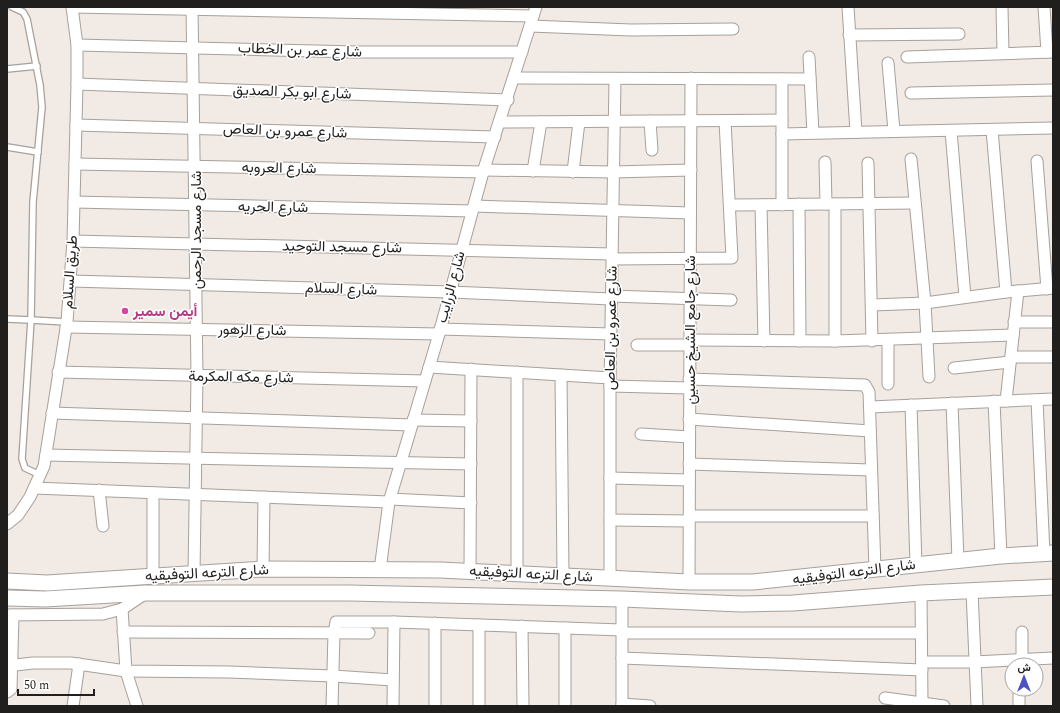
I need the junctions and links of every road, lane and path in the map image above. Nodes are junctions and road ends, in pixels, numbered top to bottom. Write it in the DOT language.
graph roads {
  1 [pos="12,7"];
  2 [pos="72,7"];
  3 [pos="848,7"];
  4 [pos="1002,7"];
  5 [pos="1044,7"];
  6 [pos="192,8"];
  7 [pos="533,16"];
  8 [pos="733,29"];
  9 [pos="959,34"];
  10 [pos="849,35"];
  11 [pos="77,45"];
  12 [pos="194,47"];
  13 [pos="522,52"];
  14 [pos="1050,52"];
  15 [pos="1003,53"];
  16 [pos="809,57"];
  17 [pos="907,57"];
  18 [pos="888,63"];
  19 [pos="37,66"];
  20 [pos="7,69"];
  21 [pos="514,78"];
  22 [pos="691,78"];
  23 [pos="615,79"];
  24 [pos="782,79"];
  25 [pos="810,79"];
  26 [pos="77,84"];
  27 [pos="194,88"];
  28 [pos="1053,90"];
  29 [pos="911,93"];
  30 [pos="508,100"];
  31 [pos="782,120"];
  32 [pos="650,121"];
  33 [pos="691,121"];
  34 [pos="725,121"];
  35 [pos="500,122"];
  36 [pos="541,122"];
  37 [pos="579,122"];
  38 [pos="614,122"];
  39 [pos="76,125"];
  40 [pos="1053,128"];
  41 [pos="195,129"];
  42 [pos="951,130"];
  43 [pos="992,130"];
  44 [pos="894,131"];
  45 [pos="856,132"];
  46 [pos="814,133"];
  47 [pos="782,134"];
  48 [pos="495,137"];
  49 [pos="7,147"];
  50 [pos="652,150"];
  51 [pos="38,152"];
  52 [pos="911,159"];
  53 [pos="1037,161"];
  54 [pos="825,162"];
  55 [pos="868,163"];
  56 [pos="75,164"];
  57 [pos="195,166"];
  58 [pos="691,170"];
  59 [pos="483,171"];
  60 [pos="533,171"];
  61 [pos="573,172"];
  62 [pos="613,172"];
  63 [pos="74,202"];
  64 [pos="914,203"];
  65 [pos="782,204"];
  66 [pos="799,204"];
  67 [pos="830,204"];
  68 [pos="868,204"];
  69 [pos="196,205"];
  70 [pos="730,205"];
  71 [pos="761,205"];
  72 [pos="473,209"];
  73 [pos="613,210"];
  74 [pos="690,213"];
  75 [pos="72,241"];
  76 [pos="196,244"];
  77 [pos="461,249"];
  78 [pos="612,256"];
  79 [pos="690,259"];
  80 [pos="71,281"];
  81 [pos="196,285"];
  82 [pos="1050,288"];
  83 [pos="1018,291"];
  84 [pos="450,292"];
  85 [pos="1006,292"];
  86 [pos="965,297"];
  87 [pos="611,298"];
  88 [pos="690,299"];
  89 [pos="731,300"];
  90 [pos="925,303"];
  91 [pos="872,305"];
  92 [pos="7,319"];
  93 [pos="31,320"];
  94 [pos="1014,322"];
  95 [pos="1053,322"];
  96 [pos="66,325"];
  97 [pos="197,329"];
  98 [pos="439,332"];
  99 [pos="610,334"];
  100 [pos="1013,335"];
  101 [pos="927,338"];
  102 [pos="888,340"];
  103 [pos="764,341"];
  104 [pos="800,341"];
  105 [pos="835,341"];
  106 [pos="872,341"];
  107 [pos="690,343"];
  108 [pos="637,345"];
  109 [pos="1053,358"];
  110 [pos="1010,359"];
  111 [pos="429,367"];
  112 [pos="954,368"];
  113 [pos="471,369"];
  114 [pos="58,372"];
  115 [pos="517,372"];
  116 [pos="561,375"];
  117 [pos="197,376"];
  118 [pos="928,377"];
  119 [pos="425,381"];
  120 [pos="610,382"];
  121 [pos="689,384"];
  122 [pos="888,384"];
  123 [pos="1053,399"];
  124 [pos="1037,400"];
  125 [pos="1006,401"];
  126 [pos="994,402"];
  127 [pos="952,404"];
  128 [pos="911,405"];
  129 [pos="870,407"];
  130 [pos="52,413"];
  131 [pos="197,419"];
  132 [pos="689,419"];
  133 [pos="471,421"];
  134 [pos="412,422"];
  135 [pos="870,431"];
  136 [pos="641,434"];
  137 [pos="689,437"];
  138 [pos="46,456"];
  139 [pos="196,458"];
  140 [pos="401,461"];
  141 [pos="471,464"];
  142 [pos="689,464"];
  143 [pos="871,470"];
  144 [pos="40,475"];
  145 [pos="610,478"];
  146 [pos="689,480"];
  147 [pos="34,488"];
  148 [pos="100,490"];
  149 [pos="153,493"];
  150 [pos="196,494"];
  151 [pos="264,497"];
  152 [pos="390,501"];
  153 [pos="471,503"];
  154 [pos="873,516"];
  155 [pos="689,519"];
  156 [pos="610,520"];
  157 [pos="7,524"];
  158 [pos="103,526"];
  159 [pos="1049,553"];
  160 [pos="1001,556"];
  161 [pos="958,560"];
  162 [pos="916,564"];
  163 [pos="263,569"];
  164 [pos="875,569"];
  165 [pos="380,570"];
  166 [pos="470,571"];
  167 [pos="517,573"];
  168 [pos="194,574"];
  169 [pos="563,575"];
  170 [pos="153,576"];
  171 [pos="610,578"];
  172 [pos="7,581"];
  173 [pos="689,582"];
  174 [pos="1053,587"];
  175 [pos="972,590"];
  176 [pos="146,593"];
  177 [pos="921,593"];
  178 [pos="7,598"];
  179 [pos="622,599"];
  180 [pos="122,609"];
  181 [pos="10,615"];
  182 [pos="394,622"];
  183 [pos="434,623"];
  184 [pos="479,625"];
  185 [pos="522,626"];
  186 [pos="565,628"];
  187 [pos="123,632"];
  188 [pos="622,632"];
  189 [pos="1022,632"];
  190 [pos="334,633"];
  191 [pos="921,633"];
  192 [pos="369,634"];
  193 [pos="10,644"];
  194 [pos="1021,657"];
  195 [pos="622,658"];
  196 [pos="974,662"];
  197 [pos="1004,662"];
  198 [pos="79,664"];
  199 [pos="9,666"];
  200 [pos="922,666"];
  201 [pos="126,671"];
  202 [pos="333,676"];
  203 [pos="393,680"];
  204 [pos="7,692"];
  205 [pos="885,698"];
  206 [pos="922,703"];
  207 [pos="622,705"];
  208 [pos="73,706"];
  209 [pos="137,706"];
  210 [pos="332,706"];
  211 [pos="393,706"];
  212 [pos="435,706"];
  213 [pos="479,706"];
  214 [pos="523,706"];
  215 [pos="565,706"];
  216 [pos="650,706"];
  217 [pos="944,706"];
  218 [pos="977,706"];
  1 -- 19 [label="lane"];
  2 -- 6 [label="street"];
  2 -- 11 [label="street, طريق السلام"];
  3 -- 10 [label="street"];
  4 -- 15 [label="street"];
  5 -- 14 [label="street"];
  6 -- 7 [label="street"];
  6 -- 12 [label="street, شارع مسجد الرحمن"];
  7 -- 8 [label="street"];
  7 -- 13 [label="street, شارع الزرايب"];
  9 -- 10 [label="street"];
  10 -- 45 [label="street"];
  11 -- 12 [label="street, شارع عمر بن الخطاب"];
  11 -- 26 [label="street, طريق السلام"];
  12 -- 13 [label="street, شارع عمر بن الخطاب"];
  12 -- 27 [label="street, شارع مسجد الرحمن"];
  13 -- 21 [label="street, شارع الزرايب"];
  14 -- 15 [label="street"];
  15 -- 17 [label="street"];
  16 -- 25 [label="street"];
  18 -- 44 [label="street"];
  19 -- 20 [label="lane"];
  19 -- 51 [label="lane"];
  21 -- 23 [label="street"];
  21 -- 30 [label="street, شارع الزرايب"];
  22 -- 23 [label="street"];
  22 -- 24 [label="street"];
  22 -- 33 [label="street, شارع جامع الشيخ حسين"];
  23 -- 38 [label="street, شارع عمرو بن العاص"];
  24 -- 25 [label="street"];
  24 -- 31 [label="street"];
  25 -- 46 [label="street"];
  26 -- 27 [label="street, شارع ابو بكر الصديق"];
  26 -- 39 [label="street, طريق السلام"];
  27 -- 30 [label="street, شارع ابو بكر الصديق"];
  27 -- 41 [label="street, شارع مسجد الرحمن"];
  28 -- 29 [label="street"];
  30 -- 35 [label="street, شارع الزرايب"];
  31 -- 34 [label="street"];
  31 -- 47 [label="street"];
  32 -- 33 [label="street"];
  32 -- 38 [label="street"];
  32 -- 50 [label="street"];
  33 -- 34 [label="street"];
  33 -- 58 [label="street, شارع جامع الشيخ حسين"];
  34 -- 70 [label="street"];
  35 -- 36 [label="street"];
  35 -- 48 [label="street, شارع الزرايب"];
  36 -- 37 [label="street"];
  36 -- 60 [label="street"];
  37 -- 38 [label="street"];
  37 -- 61 [label="street"];
  38 -- 62 [label="street, شارع عمرو بن العاص"];
  39 -- 41 [label="street, شارع عمرو بن العاص"];
  39 -- 56 [label="street, طريق السلام"];
  40 -- 43 [label="street"];
  41 -- 48 [label="street, شارع عمرو بن العاص"];
  41 -- 57 [label="street, شارع مسجد الرحمن"];
  42 -- 43 [label="street"];
  42 -- 44 [label="street"];
  42 -- 86 [label="street"];
  43 -- 85 [label="street"];
  44 -- 45 [label="street"];
  45 -- 46 [label="street"];
  46 -- 47 [label="street"];
  47 -- 65 [label="street"];
  48 -- 59 [label="street, شارع الزرايب"];
  49 -- 51 [label="lane"];
  51 -- 93 [label="lane"];
  52 -- 64 [label="street"];
  53 -- 82 [label="street"];
  54 -- 67 [label="street"];
  55 -- 68 [label="street"];
  56 -- 57 [label="street, شارع العروبه"];
  56 -- 63 [label="street, طريق السلام"];
  57 -- 59 [label="street, شارع العروبه"];
  57 -- 69 [label="street, شارع مسجد الرحمن"];
  58 -- 62 [label="street, شارع العروبه"];
  58 -- 74 [label="street, شارع جامع الشيخ حسين"];
  59 -- 60 [label="street, شارع العروبه"];
  59 -- 72 [label="street, شارع الزرايب"];
  60 -- 61 [label="street, شارع العروبه"];
  61 -- 62 [label="street, شارع العروبه"];
  62 -- 73 [label="street, شارع عمرو بن العاص"];
  63 -- 69 [label="street, شارع الحريه"];
  63 -- 75 [label="street, طريق السلام"];
  64 -- 68 [label="street"];
  64 -- 90 [label="street"];
  65 -- 66 [label="street"];
  65 -- 71 [label="street"];
  66 -- 67 [label="street"];
  66 -- 104 [label="street"];
  67 -- 68 [label="street"];
  67 -- 105 [label="street"];
  68 -- 91 [label="street"];
  69 -- 72 [label="street, شارع الحريه"];
  69 -- 76 [label="street, شارع مسجد الرحمن"];
  70 -- 71 [label="street"];
  70 -- 79 [label="street, شارع مسجد التوحيد"];
  71 -- 103 [label="street"];
  72 -- 73 [label="street, شارع الحريه"];
  72 -- 77 [label="street, شارع الزرايب"];
  73 -- 74 [label="street, شارع الحريه"];
  73 -- 78 [label="street, شارع عمرو بن العاص"];
  74 -- 79 [label="street, شارع جامع الشيخ حسين"];
  75 -- 76 [label="street, شارع مسجد التوحيد"];
  75 -- 80 [label="street, طريق السلام"];
  76 -- 77 [label="street, شارع مسجد التوحيد"];
  76 -- 81 [label="street, شارع مسجد الرحمن"];
  77 -- 78 [label="street, شارع مسجد التوحيد"];
  77 -- 84 [label="street, شارع الزرايب"];
  78 -- 79 [label="street, شارع مسجد التوحيد"];
  78 -- 87 [label="street, شارع عمرو بن العاص"];
  79 -- 88 [label="street, شارع جامع الشيخ حسين"];
  80 -- 81 [label="street, شارع السلام"];
  80 -- 96 [label="street, طريق السلام"];
  81 -- 84 [label="street, شارع السلام"];
  81 -- 97 [label="street, شارع مسجد الرحمن"];
  82 -- 83 [label="street"];
  83 -- 85 [label="street"];
  83 -- 94 [label="street"];
  84 -- 87 [label="street, شارع السلام"];
  84 -- 98 [label="street, شارع الزرايب"];
  85 -- 86 [label="street"];
  86 -- 90 [label="street"];
  87 -- 88 [label="street"];
  87 -- 99 [label="street, شارع عمرو بن العاص"];
  88 -- 89 [label="street"];
  88 -- 107 [label="street, شارع جامع الشيخ حسين"];
  90 -- 91 [label="street"];
  90 -- 101 [label="street"];
  91 -- 106 [label="street"];
  92 -- 93 [label="lane"];
  93 -- 96 [label="lane"];
  93 -- 144 [label="lane"];
  94 -- 95 [label="street"];
  94 -- 100 [label="street"];
  96 -- 97 [label="street, شارع الزهور"];
  96 -- 114 [label="street, طريق السلام"];
  97 -- 98 [label="street, شارع الزهور"];
  97 -- 117 [label="street, شارع مسجد الرحمن"];
  98 -- 99 [label="street, شارع الزهور"];
  98 -- 111 [label="street, شارع الزرايب"];
  99 -- 120 [label="street, شارع عمرو بن العاص"];
  100 -- 101 [label="street"];
  100 -- 110 [label="street"];
  101 -- 102 [label="street"];
  101 -- 118 [label="street"];
  102 -- 106 [label="street"];
  102 -- 122 [label="street"];
  103 -- 104 [label="street"];
  103 -- 107 [label="street"];
  104 -- 105 [label="street"];
  105 -- 106 [label="street"];
  107 -- 108 [label="street"];
  107 -- 121 [label="street, شارع جامع الشيخ حسين"];
  109 -- 110 [label="street"];
  110 -- 112 [label="street"];
  110 -- 125 [label="street"];
  111 -- 113 [label="street"];
  111 -- 119 [label="street, شارع الزرايب"];
  113 -- 115 [label="street"];
  113 -- 133 [label="street"];
  114 -- 117 [label="street, شارع مكه المكرمة"];
  114 -- 130 [label="street, طريق السلام"];
  115 -- 116 [label="street"];
  115 -- 167 [label="street"];
  116 -- 120 [label="street"];
  116 -- 169 [label="street"];
  117 -- 119 [label="street, شارع مكه المكرمة"];
  117 -- 131 [label="street, شارع مسجد الرحمن"];
  119 -- 134 [label="street, شارع الزرايب"];
  120 -- 121 [label="street"];
  120 -- 145 [label="street, شارع عمرو بن العاص"];
  121 -- 129 [label="street"];
  121 -- 132 [label="street, شارع جامع الشيخ حسين"];
  123 -- 124 [label="street"];
  124 -- 125 [label="street"];
  124 -- 159 [label="street"];
  125 -- 126 [label="street"];
  126 -- 127 [label="street"];
  126 -- 160 [label="street"];
  127 -- 128 [label="street"];
  127 -- 161 [label="street"];
  128 -- 129 [label="street"];
  128 -- 162 [label="street"];
  129 -- 135 [label="street"];
  130 -- 131 [label="street"];
  130 -- 138 [label="street, طريق السلام"];
  131 -- 134 [label="street"];
  131 -- 139 [label="street, شارع مسجد الرحمن"];
  132 -- 135 [label="street"];
  132 -- 137 [label="street, شارع جامع الشيخ حسين"];
  133 -- 134 [label="street"];
  133 -- 141 [label="street"];
  134 -- 140 [label="street, شارع الزرايب"];
  135 -- 143 [label="street"];
  136 -- 137 [label="street"];
  137 -- 142 [label="street, شارع جامع الشيخ حسين"];
  138 -- 139 [label="street"];
  138 -- 144 [label="street, طريق السلام"];
  139 -- 140 [label="street"];
  139 -- 150 [label="street, شارع مسجد الرحمن"];
  140 -- 141 [label="street"];
  140 -- 152 [label="street, شارع الزرايب"];
  141 -- 153 [label="street"];
  142 -- 143 [label="street"];
  142 -- 146 [label="street, شارع جامع الشيخ حسين"];
  143 -- 154 [label="street"];
  144 -- 147 [label="street, طريق السلام"];
  145 -- 146 [label="street"];
  145 -- 156 [label="street, شارع عمرو بن العاص"];
  146 -- 155 [label="street, شارع جامع الشيخ حسين"];
  147 -- 148 [label="street"];
  147 -- 157 [label="street, طريق السلام"];
  148 -- 149 [label="street"];
  148 -- 158 [label="street"];
  149 -- 150 [label="street"];
  149 -- 170 [label="street"];
  150 -- 151 [label="street"];
  150 -- 168 [label="street, شارع مسجد الرحمن"];
  151 -- 152 [label="street"];
  151 -- 163 [label="street"];
  152 -- 153 [label="street"];
  152 -- 165 [label="street, شارع الزرايب"];
  153 -- 166 [label="street"];
  154 -- 155 [label="street"];
  154 -- 164 [label="street"];
  155 -- 156 [label="street"];
  155 -- 173 [label="street, شارع جامع الشيخ حسين"];
  156 -- 171 [label="street, شارع عمرو بن العاص"];
  159 -- 160 [label="main road, شارع الترعه التوفيقيه"];
  160 -- 161 [label="main road, شارع الترعه التوفيقيه"];
  161 -- 162 [label="main road, شارع الترعه التوفيقيه"];
  162 -- 164 [label="main road, شارع الترعه التوفيقيه"];
  163 -- 165 [label="main road, شارع الترعه التوفيقيه"];
  163 -- 168 [label="main road, شارع الترعه التوفيقيه"];
  164 -- 173 [label="main road, شارع الترعه التوفيقيه"];
  165 -- 166 [label="main road, شارع الترعه التوفيقيه"];
  166 -- 167 [label="main road, شارع الترعه التوفيقيه"];
  167 -- 169 [label="main road, شارع الترعه التوفيقيه"];
  168 -- 170 [label="main road, شارع الترعه التوفيقيه"];
  169 -- 171 [label="main road, شارع الترعه التوفيقيه"];
  170 -- 172 [label="main road, شارع الترعه التوفيقيه"];
  171 -- 173 [label="main road, شارع الترعه التوفيقيه"];
  174 -- 175 [label="main road, شارع الترعه التوفيقيه"];
  175 -- 177 [label="main road, شارع الترعه التوفيقيه"];
  175 -- 196 [label="street"];
  176 -- 178 [label="main road, شارع الترعه التوفيقيه"];
  176 -- 179 [label="main road, شارع الترعه التوفيقيه"];
  176 -- 180 [label="street"];
  177 -- 179 [label="main road, شارع الترعه التوفيقيه"];
  177 -- 191 [label="street"];
  179 -- 188 [label="street"];
  180 -- 181 [label="street"];
  180 -- 187 [label="street"];
  181 -- 193 [label="street"];
  182 -- 183 [label="street"];
  182 -- 190 [label="street"];
  182 -- 203 [label="street"];
  183 -- 184 [label="street"];
  183 -- 212 [label="street"];
  184 -- 185 [label="street"];
  184 -- 213 [label="street"];
  185 -- 186 [label="street"];
  185 -- 214 [label="street"];
  186 -- 188 [label="street"];
  186 -- 215 [label="street"];
  187 -- 190 [label="street"];
  187 -- 201 [label="street"];
  188 -- 191 [label="street"];
  188 -- 195 [label="street"];
  189 -- 194 [label="street"];
  190 -- 192 [label="street"];
  190 -- 202 [label="street"];
  191 -- 200 [label="street"];
  193 -- 199 [label="street"];
  195 -- 200 [label="street"];
  195 -- 207 [label="street"];
  196 -- 197 [label="street"];
  196 -- 200 [label="street"];
  196 -- 218 [label="street"];
  198 -- 199 [label="street"];
  198 -- 201 [label="street"];
  198 -- 208 [label="street"];
  199 -- 204 [label="street"];
  200 -- 206 [label="street"];
  201 -- 202 [label="street"];
  201 -- 209 [label="street"];
  202 -- 203 [label="street"];
  202 -- 210 [label="street"];
  203 -- 211 [label="street"];
  205 -- 206 [label="street"];
  206 -- 217 [label="street"];
  207 -- 216 [label="street"];
}
